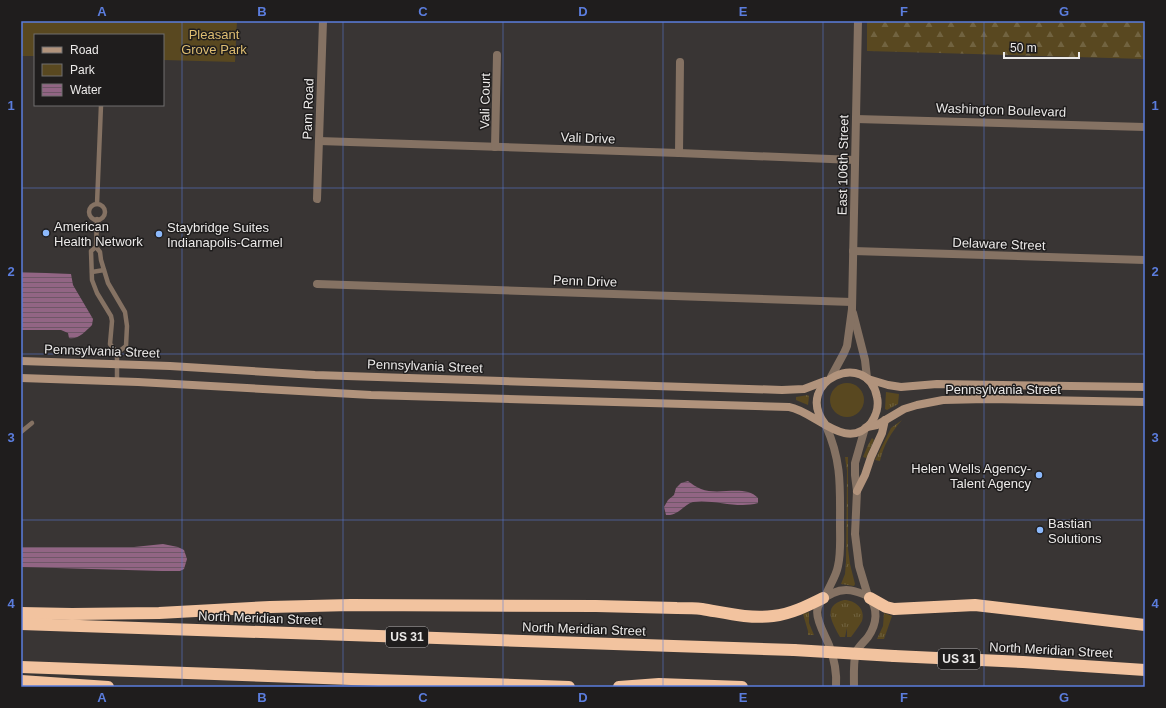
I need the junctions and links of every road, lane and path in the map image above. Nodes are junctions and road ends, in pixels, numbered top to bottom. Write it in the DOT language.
graph roads {
  1 [pos="323,21"];
  2 [pos="858,21"];
  3 [pos="498,55"];
  4 [pos="680,62"];
  5 [pos="101,106"];
  6 [pos="856,119"];
  7 [pos="1145,127"];
  8 [pos="319,141"];
  9 [pos="495,147"];
  10 [pos="679,153"];
  11 [pos="855,160"];
  12 [pos="318,199"];
  13 [pos="97,204"];
  14 [pos="97,219"];
  15 [pos="96,247"];
  16 [pos="853,251"];
  17 [pos="1145,260"];
  18 [pos="104,270"];
  19 [pos="92,272"];
  20 [pos="317,284"];
  21 [pos="852,305"];
  22 [pos="117,353"];
  23 [pos="21,360"];
  24 [pos="117,364"];
  25 [pos="21,378"];
  26 [pos="868,378"];
  27 [pos="829,379"];
  28 [pos="116,382"];
  29 [pos="1145,386"];
  30 [pos="1145,402"];
  31 [pos="885,420"];
  32 [pos="32,422"];
  33 [pos="826,425"];
  34 [pos="866,428"];
  35 [pos="21,432"];
  36 [pos="857,491"];
  37 [pos="824,597"];
  38 [pos="869,597"];
  39 [pos="21,613"];
  40 [pos="21,624"];
  41 [pos="1145,625"];
  42 [pos="21,667"];
  43 [pos="1145,670"];
  44 [pos="21,681"];
  45 [pos="108,687"];
  46 [pos="568,687"];
  47 [pos="619,687"];
  48 [pos="742,687"];
  49 [pos="836,687"];
  50 [pos="854,687"];
  1 -- 8 [label="street, Pam Road"];
  2 -- 6 [label="street, East 106th Street"];
  3 -- 9 [label="street, Vali Court"];
  4 -- 10 [label="street"];
  5 -- 13 [label="lane"];
  6 -- 7 [label="street, Washington Boulevard"];
  6 -- 11 [label="street, East 106th Street"];
  8 -- 9 [label="street, Vali Drive"];
  8 -- 12 [label="street, Pam Road"];
  9 -- 10 [label="street, Vali Drive"];
  10 -- 11 [label="street, Vali Drive"];
  11 -- 16 [label="street, East 106th Street"];
  13 -- 14 [label="lane"];
  13 -- 14 [label="lane"];
  14 -- 15 [label="lane"];
  15 -- 18 [label="lane"];
  15 -- 19 [label="lane"];
  16 -- 17 [label="street, Delaware Street"];
  16 -- 21 [label="street, East 106th Street"];
  18 -- 19 [label="lane"];
  18 -- 22 [label="lane"];
  19 -- 22 [label="lane"];
  20 -- 21 [label="street, Penn Drive"];
  21 -- 26 [label="street, East 106th Street"];
  21 -- 27 [label="street, East 106th Street"];
  22 -- 24 [label="lane"];
  23 -- 24 [label="main road, Pennsylvania Street"];
  24 -- 27 [label="main road, Pennsylvania Street"];
  24 -- 28 [label="lane"];
  25 -- 28 [label="main road"];
  26 -- 27 [label="main road"];
  26 -- 29 [label="main road, Pennsylvania Street"];
  26 -- 34 [label="main road"];
  27 -- 33 [label="main road"];
  28 -- 33 [label="main road"];
  30 -- 31 [label="main road, Pennsylvania Street"];
  31 -- 34 [label="main road, Pennsylvania Street"];
  31 -- 36 [label="main road"];
  32 -- 35 [label="lane"];
  33 -- 34 [label="main road"];
  33 -- 37 [label="street"];
  34 -- 36 [label="street"];
  36 -- 38 [label="street"];
  37 -- 38 [label="street"];
  37 -- 39 [label="highway"];
  37 -- 49 [label="street"];
  38 -- 41 [label="highway"];
  38 -- 50 [label="street"];
  40 -- 43 [label="highway, North Meridian Street / US 31, bridge"];
  42 -- 46 [label="highway"];
  44 -- 45 [label="highway"];
  47 -- 48 [label="highway"];
}
